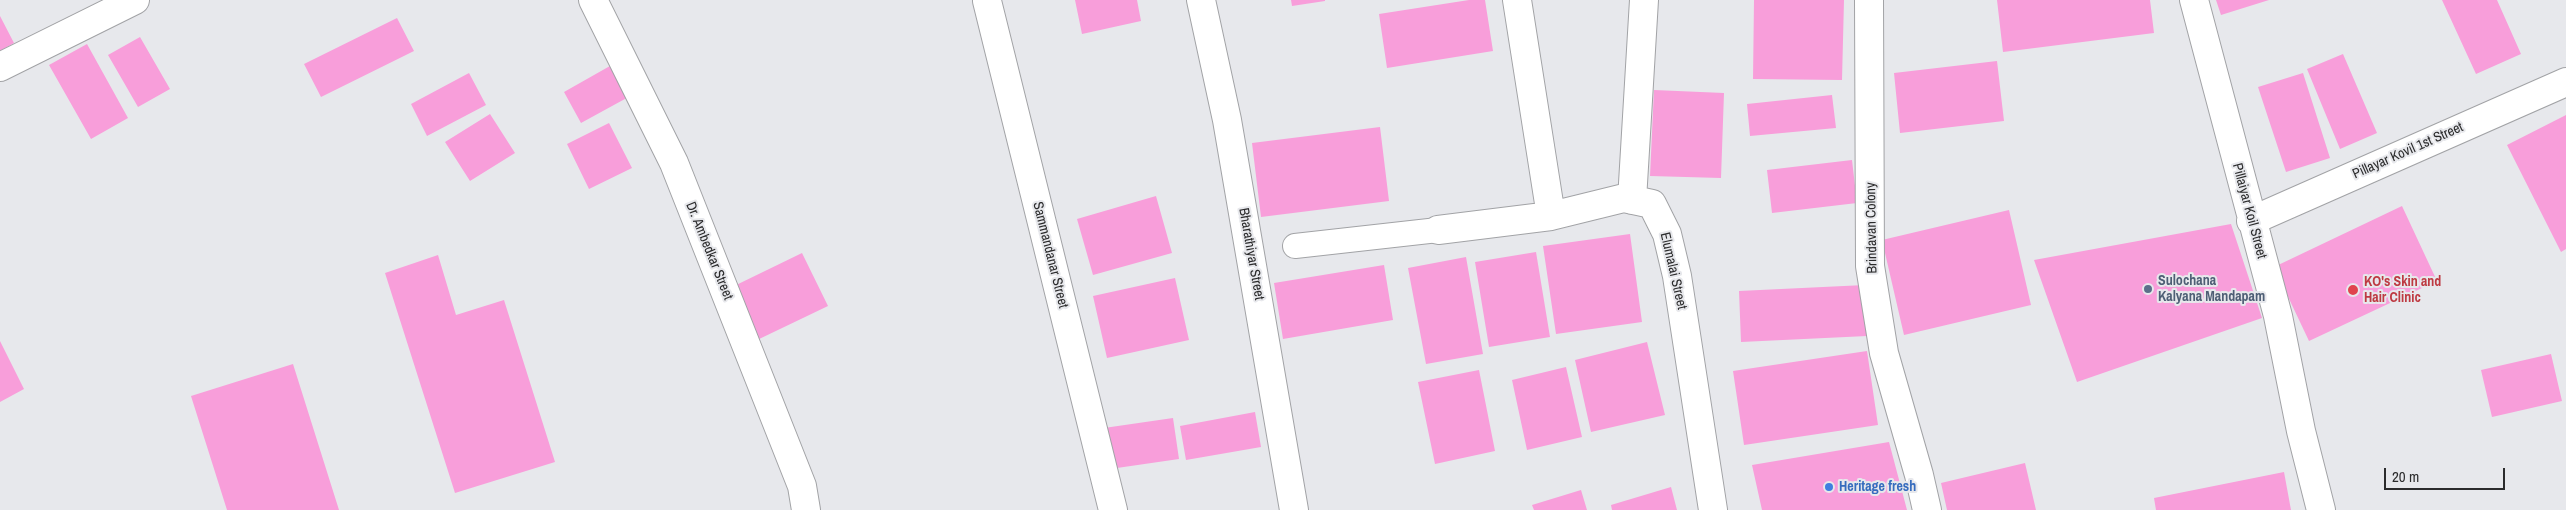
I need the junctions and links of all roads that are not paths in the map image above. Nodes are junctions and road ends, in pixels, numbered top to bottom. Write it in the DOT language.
graph roads {
  1 [pos="136,0"];
  2 [pos="593,0"];
  3 [pos="1201,0"];
  4 [pos="1517,0"];
  5 [pos="1644,0"];
  6 [pos="1868,0"];
  7 [pos="2194,0"];
  8 [pos="987,1"];
  9 [pos="0,67"];
  10 [pos="2566,82"];
  11 [pos="1632,200"];
  12 [pos="1551,216"];
  13 [pos="2251,221"];
  14 [pos="1438,230"];
  15 [pos="1294,246"];
  16 [pos="806,510"];
  17 [pos="1113,510"];
  18 [pos="1294,510"];
  19 [pos="1713,510"];
  20 [pos="1927,510"];
  21 [pos="2321,510"];
  1 -- 9 [label="street"];
  2 -- 16 [label="street, Dr. Ambedkar Street"];
  3 -- 18 [label="street, Bharathiyar Street"];
  4 -- 12 [label="street"];
  5 -- 11 [label="street"];
  6 -- 20 [label="street, Brindavan Colony"];
  7 -- 13 [label="street, Pillaiyar Koil Street"];
  8 -- 17 [label="street, Sammandanar Street"];
  10 -- 13 [label="street, Pillayar Kovil 1st Street"];
  11 -- 12 [label="street, Elumalai Street"];
  11 -- 19 [label="street, Elumalai Street"];
  12 -- 14 [label="street, Elumalai Street"];
  13 -- 21 [label="street, Pillaiyar Koil Street"];
  14 -- 15 [label="lane"];
}
